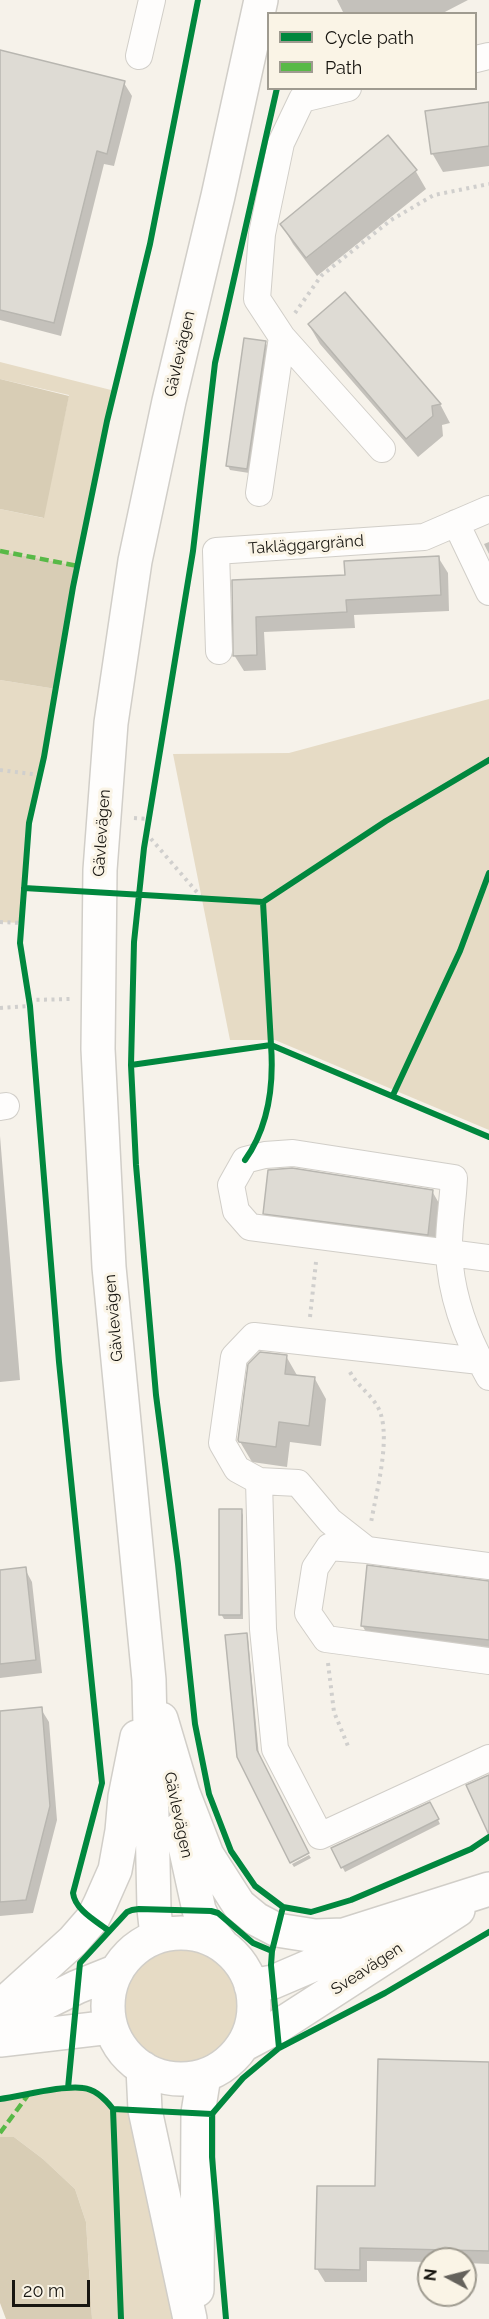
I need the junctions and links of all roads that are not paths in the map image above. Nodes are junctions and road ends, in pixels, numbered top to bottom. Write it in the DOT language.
graph roads {
  1 [pos="152,0"];
  2 [pos="261,0"];
  3 [pos="140,56"];
  4 [pos="340,90"];
  5 [pos="282,337"];
  6 [pos="382,449"];
  7 [pos="259,493"];
  8 [pos="489,509"];
  9 [pos="456,523"];
  10 [pos="489,592"];
  11 [pos="219,651"];
  12 [pos="449,1253"];
  13 [pos="489,1258"];
  14 [pos="484,1369"];
  15 [pos="259,1481"];
  16 [pos="367,1550"];
  17 [pos="489,1566"];
  18 [pos="489,1661"];
  19 [pos="148,1680"];
  20 [pos="489,1758"];
  21 [pos="489,1890"];
  22 [pos="157,1936"];
  23 [pos="222,1945"];
  24 [pos="117,1971"];
  25 [pos="251,1986"];
  26 [pos="0,2007"];
  27 [pos="0,2025"];
  28 [pos="111,2027"];
  29 [pos="0,2040"];
  30 [pos="243,2044"];
  31 [pos="143,2068"];
  32 [pos="204,2076"];
  33 [pos="190,2319"];
  34 [pos="197,2319"];
  1 -- 3 [label="street"];
  2 -- 19 [label="main road, Gävlevägen"];
  4 -- 5 [label="street"];
  5 -- 6 [label="street"];
  5 -- 7 [label="street"];
  8 -- 9 [label="street, Takläggargränd"];
  9 -- 10 [label="street"];
  9 -- 11 [label="street, Takläggargränd"];
  12 -- 12 [label="street"];
  12 -- 13 [label="street"];
  12 -- 14 [label="street"];
  14 -- 15 [label="street"];
  15 -- 16 [label="street"];
  15 -- 20 [label="street"];
  16 -- 17 [label="street"];
  16 -- 18 [label="street"];
  19 -- 21 [label="main road"];
  19 -- 22 [label="main road, Gävlevägen"];
  19 -- 23 [label="main road, Gävlevägen"];
  19 -- 26 [label="main road"];
  21 -- 25 [label="main road, Sveavägen"];
  21 -- 30 [label="main road, Sveavägen"];
  22 -- 23 [label="main road, Gävlevägen"];
  22 -- 24 [label="main road, Gävlevägen"];
  23 -- 25 [label="main road, Gävlevägen"];
  24 -- 27 [label="main road"];
  24 -- 28 [label="main road, Gävlevägen"];
  25 -- 30 [label="main road, Gävlevägen"];
  28 -- 29 [label="main road"];
  28 -- 31 [label="main road, Gävlevägen"];
  30 -- 32 [label="main road, Gävlevägen"];
  31 -- 32 [label="main road, Gävlevägen"];
  31 -- 33 [label="main road"];
  32 -- 34 [label="main road"];
}
